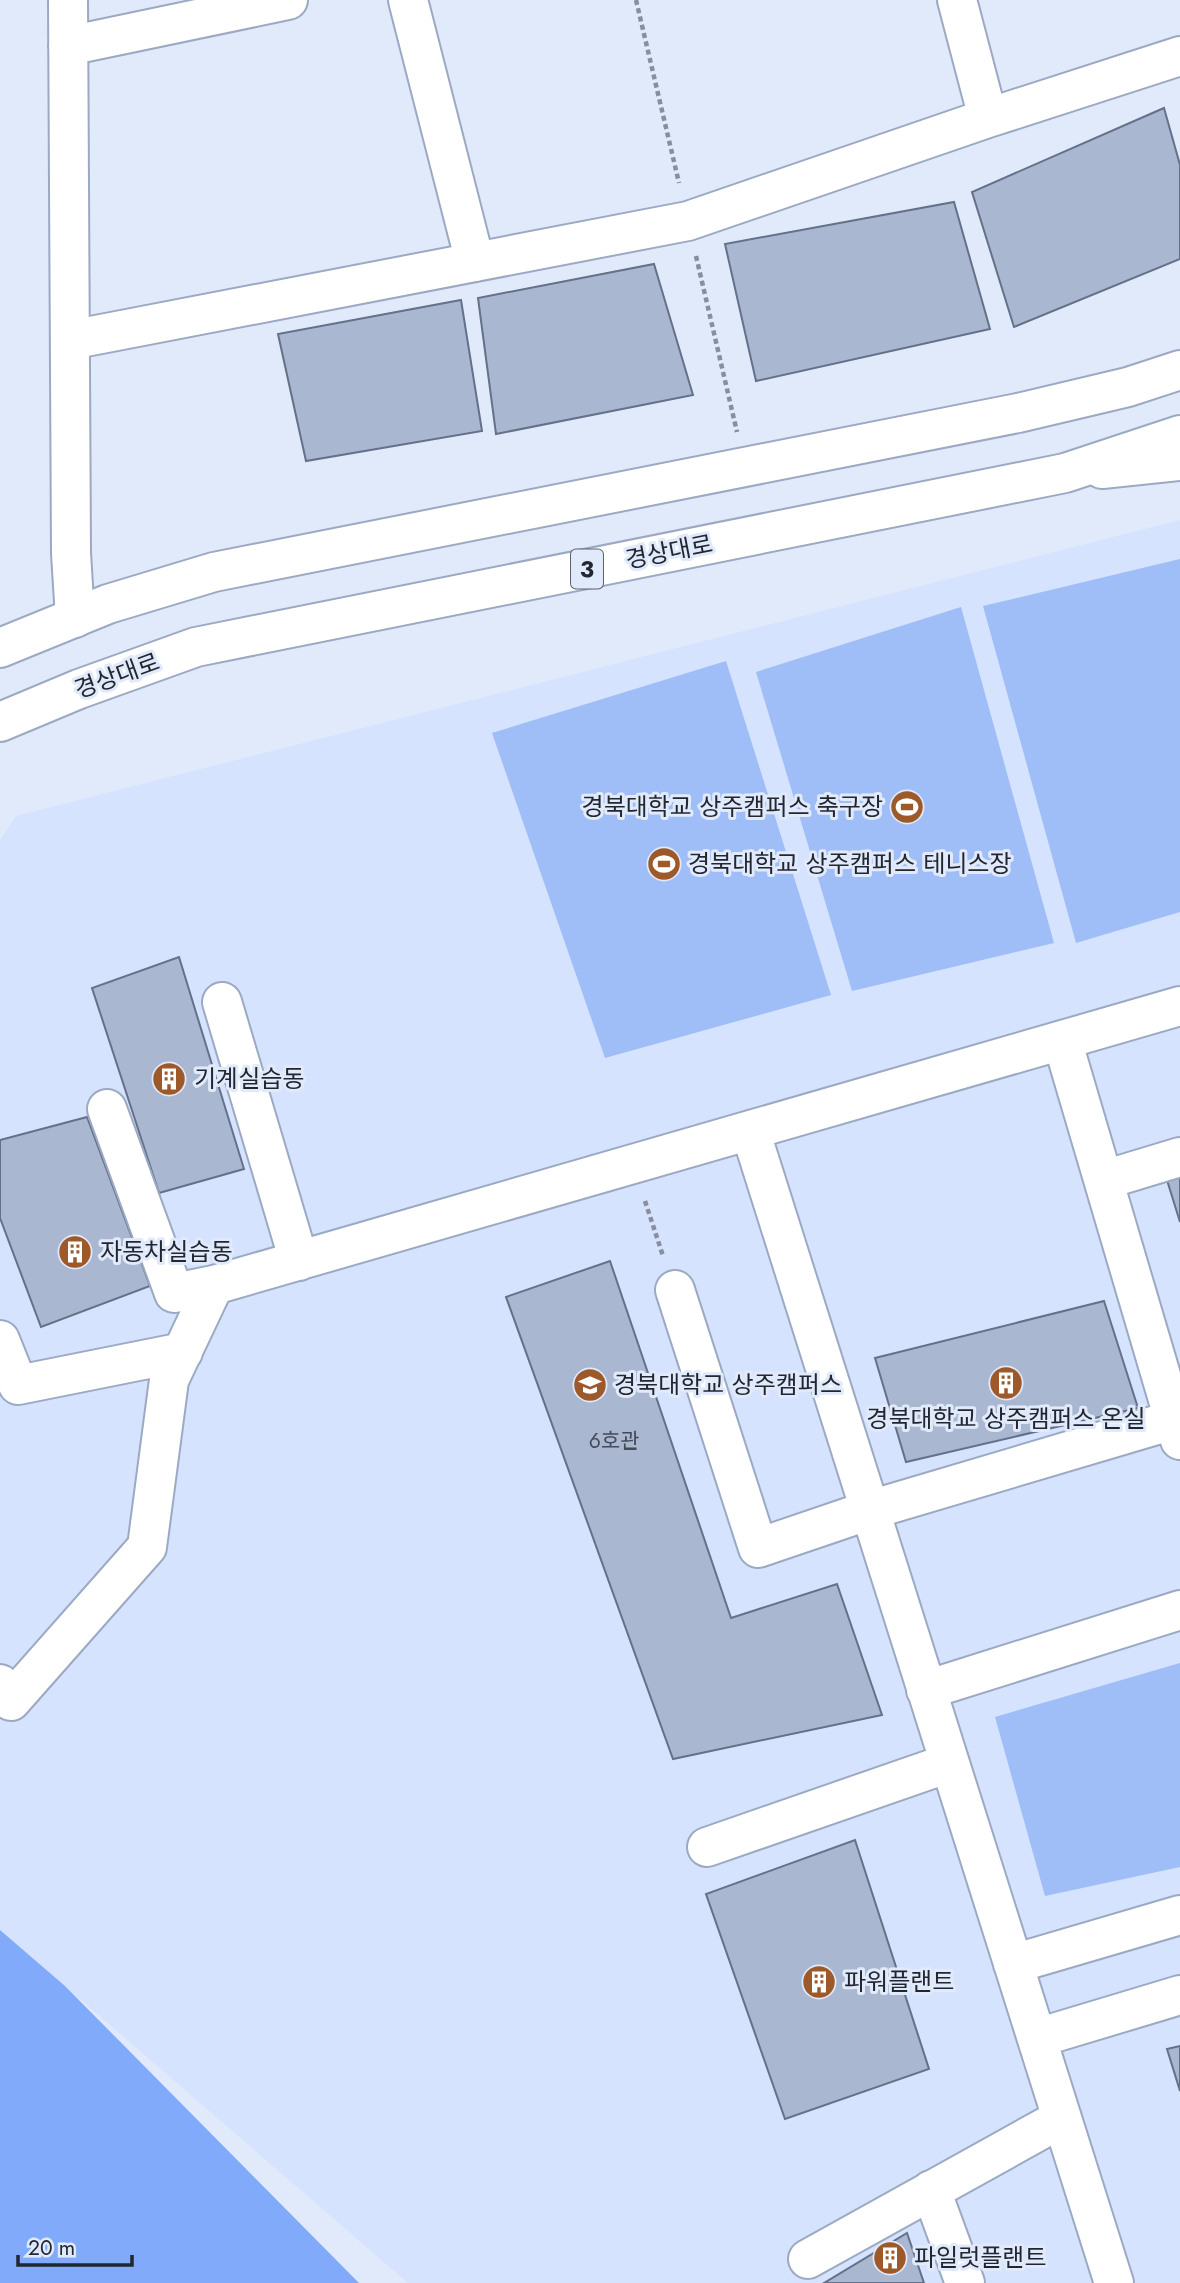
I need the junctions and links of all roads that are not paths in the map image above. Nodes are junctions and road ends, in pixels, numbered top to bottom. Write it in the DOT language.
graph roads {
  1 [pos="68,0"];
  2 [pos="288,0"];
  3 [pos="408,0"];
  4 [pos="957,0"];
  5 [pos="245,4"];
  6 [pos="68,46"];
  7 [pos="1180,56"];
  8 [pos="988,118"];
  9 [pos="475,262"];
  10 [pos="70,340"];
  11 [pos="1180,370"];
  12 [pos="1180,435"];
  13 [pos="1180,461"];
  14 [pos="1065,473"];
  15 [pos="75,618"];
  16 [pos="0,648"];
  17 [pos="0,722"];
  18 [pos="222,1002"];
  19 [pos="1180,1006"];
  20 [pos="1062,1040"];
  21 [pos="107,1109"];
  22 [pos="750,1130"];
  23 [pos="1180,1157"];
  24 [pos="1104,1180"];
  25 [pos="299,1261"];
  26 [pos="214,1285"];
  27 [pos="675,1290"];
  28 [pos="0,1340"];
  29 [pos="183,1352"];
  30 [pos="1178,1426"];
  31 [pos="870,1510"];
  32 [pos="1180,1610"];
  33 [pos="0,1684"];
  34 [pos="926,1690"];
  35 [pos="949,1763"];
  36 [pos="707,1847"];
  37 [pos="1180,1915"];
  38 [pos="1013,1964"];
  39 [pos="1180,1995"];
  40 [pos="1037,2038"];
  41 [pos="1062,2118"];
  42 [pos="931,2190"];
  43 [pos="808,2259"];
  44 [pos="965,2283"];
  45 [pos="1114,2283"];
  1 -- 6 [label="street"];
  2 -- 5 [label="street"];
  3 -- 9 [label="street"];
  4 -- 8 [label="street"];
  5 -- 6 [label="street"];
  6 -- 10 [label="street"];
  7 -- 8 [label="street"];
  8 -- 9 [label="street"];
  9 -- 10 [label="street"];
  10 -- 15 [label="street"];
  11 -- 15 [label="street"];
  12 -- 14 [label="street, 경상대로 / 3"];
  13 -- 14 [label="street"];
  14 -- 17 [label="street, 경상대로 / 3"];
  15 -- 16 [label="street"];
  18 -- 25 [label="street"];
  19 -- 20 [label="street"];
  20 -- 22 [label="street"];
  20 -- 24 [label="street"];
  21 -- 26 [label="street"];
  22 -- 25 [label="street"];
  22 -- 31 [label="street"];
  23 -- 24 [label="street"];
  24 -- 30 [label="street"];
  25 -- 26 [label="street"];
  26 -- 29 [label="street"];
  27 -- 31 [label="street"];
  28 -- 29 [label="street"];
  29 -- 33 [label="street"];
  30 -- 31 [label="street"];
  31 -- 34 [label="street"];
  32 -- 34 [label="street"];
  34 -- 35 [label="street"];
  35 -- 36 [label="street"];
  35 -- 38 [label="street"];
  37 -- 38 [label="street"];
  38 -- 40 [label="street"];
  39 -- 40 [label="street"];
  40 -- 41 [label="street"];
  41 -- 42 [label="street"];
  41 -- 45 [label="street"];
  42 -- 43 [label="street"];
  42 -- 44 [label="street"];
}
